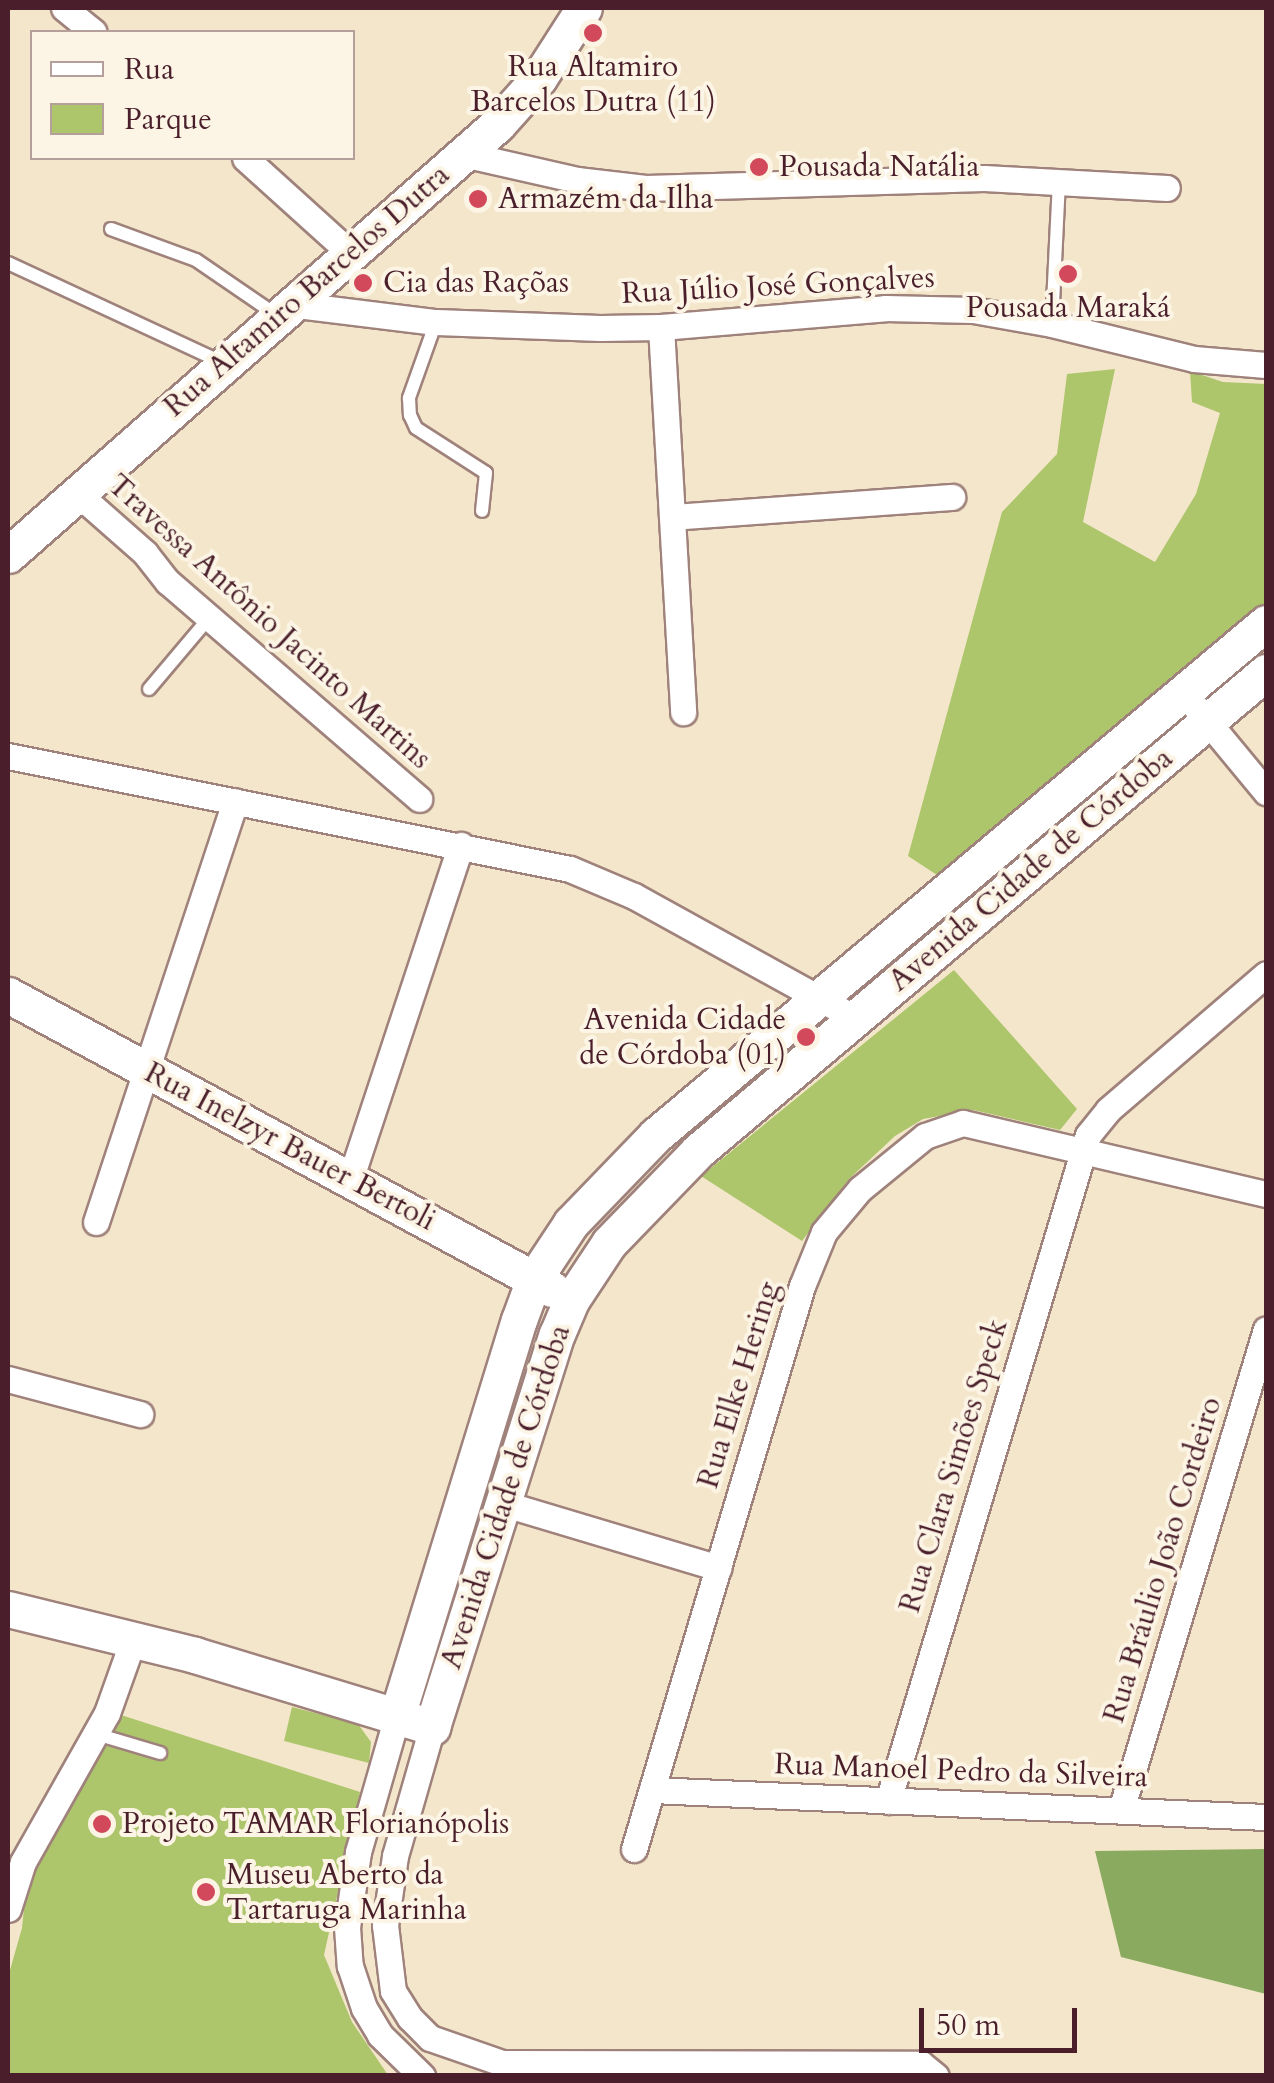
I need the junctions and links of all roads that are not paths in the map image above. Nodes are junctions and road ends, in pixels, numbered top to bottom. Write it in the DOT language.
graph roads {
  1 [pos="64,8"];
  2 [pos="584,8"];
  3 [pos="92,30"];
  4 [pos="463,154"];
  5 [pos="247,160"];
  6 [pos="1059,180"];
  7 [pos="1167,188"];
  8 [pos="111,229"];
  9 [pos="349,252"];
  10 [pos="8,263"];
  11 [pos="283,310"];
  12 [pos="436,322"];
  13 [pos="1052,324"];
  14 [pos="660,327"];
  15 [pos="224,363"];
  16 [pos="1266,366"];
  17 [pos="76,493"];
  18 [pos="952,498"];
  19 [pos="482,511"];
  20 [pos="672,516"];
  21 [pos="8,555"];
  22 [pos="209,618"];
  23 [pos="1266,624"];
  24 [pos="1266,672"];
  25 [pos="149,689"];
  26 [pos="1184,693"];
  27 [pos="683,712"];
  28 [pos="1208,722"];
  29 [pos="8,756"];
  30 [pos="1266,792"];
  31 [pos="419,799"];
  32 [pos="235,801"];
  33 [pos="462,845"];
  34 [pos="1266,974"];
  35 [pos="8,995"];
  36 [pos="820,998"];
  37 [pos="855,1018"];
  38 [pos="146,1070"];
  39 [pos="1083,1151"];
  40 [pos="350,1180"];
  41 [pos="1266,1194"];
  42 [pos="96,1222"];
  43 [pos="534,1279"];
  44 [pos="572,1300"];
  45 [pos="1266,1330"];
  46 [pos="8,1379"];
  47 [pos="140,1414"];
  48 [pos="502,1503"];
  49 [pos="718,1568"];
  50 [pos="8,1609"];
  51 [pos="133,1640"];
  52 [pos="397,1716"];
  53 [pos="432,1726"];
  54 [pos="96,1734"];
  55 [pos="160,1753"];
  56 [pos="652,1790"];
  57 [pos="888,1801"];
  58 [pos="1121,1810"];
  59 [pos="1266,1816"];
  60 [pos="634,1849"];
  61 [pos="8,1909"];
  62 [pos="393,1991"];
  63 [pos="364,2008"];
  64 [pos="711,2070"];
  65 [pos="422,2076"];
  66 [pos="936,2076"];
  1 -- 3 [label="street"];
  2 -- 4 [label="street, Rua Altamiro Barcelos Dutra"];
  4 -- 6 [label="street"];
  4 -- 9 [label="street, Rua Altamiro Barcelos Dutra"];
  5 -- 9 [label="street"];
  6 -- 7 [label="street"];
  6 -- 13 [label="lane"];
  8 -- 11 [label="lane"];
  9 -- 11 [label="street, Rua Altamiro Barcelos Dutra"];
  10 -- 15 [label="lane"];
  11 -- 12 [label="street, Rua Júlio José Gonçalves"];
  11 -- 15 [label="street, Rua Altamiro Barcelos Dutra"];
  12 -- 14 [label="street, Rua Júlio José Gonçalves"];
  12 -- 19 [label="lane"];
  13 -- 14 [label="street, Rua Júlio José Gonçalves"];
  13 -- 16 [label="street, Rua Júlio José Gonçalves"];
  14 -- 20 [label="street"];
  15 -- 17 [label="street, Rua Altamiro Barcelos Dutra"];
  17 -- 21 [label="street, Rua Altamiro Barcelos Dutra"];
  17 -- 22 [label="street, Travessa Antônio Jacinto Martins"];
  18 -- 20 [label="street"];
  20 -- 27 [label="street"];
  22 -- 25 [label="lane"];
  22 -- 31 [label="street, Travessa Antônio Jacinto Martins"];
  23 -- 26 [label="street, Avenida Cidade de Córdoba"];
  24 -- 28 [label="street, Avenida Cidade de Córdoba"];
  26 -- 28 [label="street"];
  26 -- 36 [label="street, Avenida Cidade de Córdoba"];
  28 -- 30 [label="street"];
  28 -- 37 [label="street, Avenida Cidade de Córdoba"];
  29 -- 32 [label="street"];
  32 -- 33 [label="street"];
  32 -- 38 [label="street"];
  33 -- 36 [label="street"];
  33 -- 40 [label="street"];
  34 -- 39 [label="street, Rua Clara Simões Speck"];
  35 -- 38 [label="street, Rua Inelzyr Bauer Bertoli"];
  36 -- 37 [label="street"];
  36 -- 43 [label="street, Avenida Cidade de Córdoba"];
  37 -- 44 [label="street, Avenida Cidade de Córdoba"];
  38 -- 40 [label="street, Rua Inelzyr Bauer Bertoli"];
  38 -- 42 [label="street"];
  39 -- 41 [label="street, Rua Elke Hering"];
  39 -- 49 [label="street, Rua Elke Hering"];
  39 -- 57 [label="street, Rua Clara Simões Speck"];
  40 -- 43 [label="street, Rua Inelzyr Bauer Bertoli"];
  43 -- 44 [label="street, Rua Inelzyr Bauer Bertoli"];
  43 -- 52 [label="street, Avenida Cidade de Córdoba"];
  44 -- 48 [label="street, Avenida Cidade de Córdoba"];
  45 -- 58 [label="street, Rua Bráulio João Cordeiro"];
  46 -- 47 [label="street"];
  48 -- 49 [label="street"];
  48 -- 53 [label="street, Avenida Cidade de Córdoba"];
  49 -- 56 [label="street, Rua Elke Hering"];
  50 -- 51 [label="street"];
  51 -- 52 [label="street"];
  51 -- 54 [label="street"];
  52 -- 53 [label="street"];
  52 -- 63 [label="street, Avenida Cidade de Córdoba"];
  53 -- 62 [label="street, Avenida Cidade de Córdoba"];
  54 -- 55 [label="lane"];
  54 -- 61 [label="street"];
  56 -- 57 [label="street, Rua Manoel Pedro da Silveira"];
  56 -- 60 [label="street, Rua Elke Hering"];
  57 -- 58 [label="street, Rua Manoel Pedro da Silveira"];
  58 -- 59 [label="street, Rua Manoel Pedro da Silveira"];
  62 -- 63 [label="street"];
  62 -- 64 [label="street, Avenida Cidade de Córdoba"];
  63 -- 65 [label="street, Avenida Cidade de Córdoba"];
  64 -- 66 [label="street, Avenida Cidade de Córdoba"];
}
